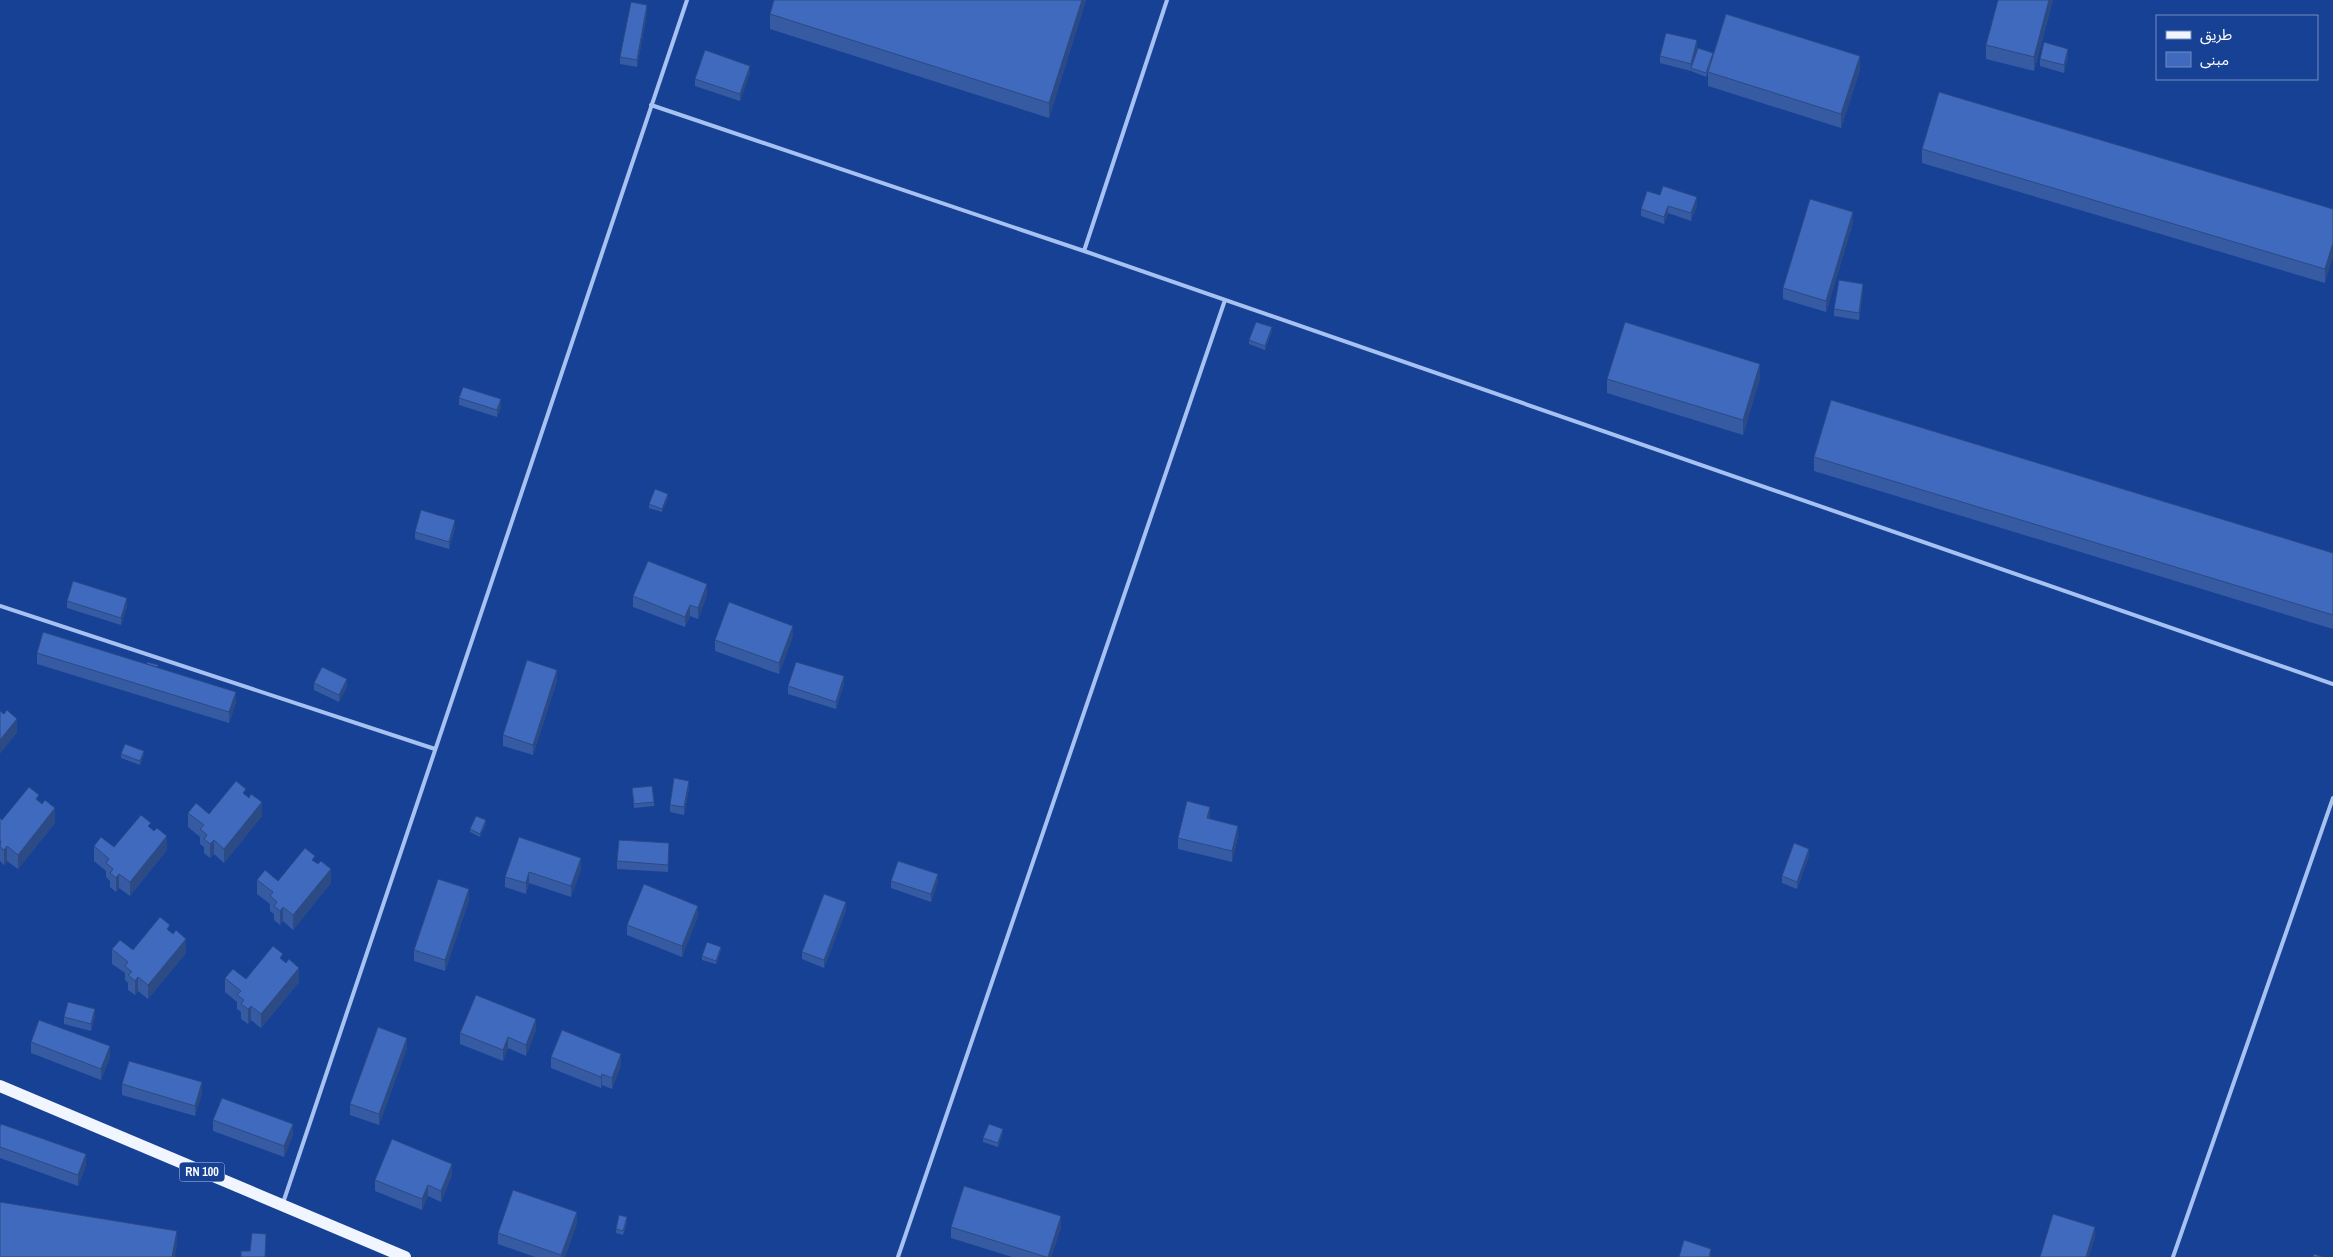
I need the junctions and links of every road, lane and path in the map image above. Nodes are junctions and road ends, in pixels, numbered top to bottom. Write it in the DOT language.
graph roads {
  1 [pos="687,0"];
  2 [pos="1167,0"];
  3 [pos="651,105"];
  4 [pos="1084,252"];
  5 [pos="1225,300"];
  6 [pos="0,606"];
  7 [pos="2333,684"];
  8 [pos="435,749"];
  9 [pos="2333,798"];
  10 [pos="0,1086"];
  11 [pos="282,1205"];
  12 [pos="405,1257"];
  13 [pos="898,1257"];
  14 [pos="2173,1257"];
  1 -- 3 [label="lane"];
  2 -- 4 [label="lane"];
  3 -- 4 [label="lane"];
  3 -- 8 [label="lane"];
  4 -- 5 [label="lane"];
  5 -- 7 [label="lane"];
  5 -- 13 [label="lane"];
  6 -- 8 [label="lane"];
  8 -- 11 [label="lane"];
  9 -- 14 [label="lane"];
  10 -- 11 [label="main road, RN 100"];
  11 -- 12 [label="main road, RN 100"];
}
